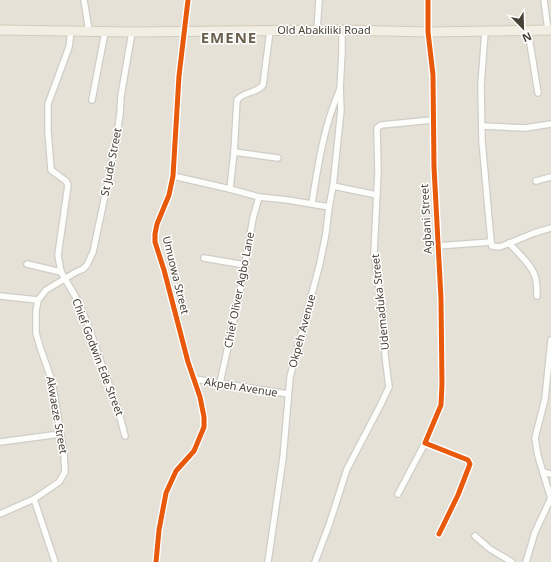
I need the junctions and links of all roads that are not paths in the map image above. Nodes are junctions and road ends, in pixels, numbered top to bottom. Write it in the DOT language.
graph roads {
  1 [pos="84,0"];
  2 [pos="188,0"];
  3 [pos="319,0"];
  4 [pos="428,0"];
  5 [pos="544,0"];
  6 [pos="0,30"];
  7 [pos="317,30"];
  8 [pos="342,30"];
  9 [pos="549,30"];
  10 [pos="71,31"];
  11 [pos="270,31"];
  12 [pos="528,31"];
  13 [pos="89,32"];
  14 [pos="106,32"];
  15 [pos="132,32"];
  16 [pos="186,32"];
  17 [pos="428,32"];
  18 [pos="485,32"];
  19 [pos="340,89"];
  20 [pos="538,93"];
  21 [pos="92,100"];
  22 [pos="432,120"];
  23 [pos="551,124"];
  24 [pos="482,126"];
  25 [pos="234,152"];
  26 [pos="278,158"];
  27 [pos="173,176"];
  28 [pos="551,177"];
  29 [pos="536,181"];
  30 [pos="333,186"];
  31 [pos="230,189"];
  32 [pos="377,195"];
  33 [pos="259,197"];
  34 [pos="312,203"];
  35 [pos="329,207"];
  36 [pos="551,228"];
  37 [pos="491,242"];
  38 [pos="509,243"];
  39 [pos="437,246"];
  40 [pos="204,258"];
  41 [pos="27,264"];
  42 [pos="245,265"];
  43 [pos="61,272"];
  44 [pos="64,278"];
  45 [pos="0,296"];
  46 [pos="537,296"];
  47 [pos="38,300"];
  48 [pos="551,340"];
  49 [pos="194,380"];
  50 [pos="220,383"];
  51 [pos="288,394"];
  52 [pos="60,434"];
  53 [pos="125,436"];
  54 [pos="0,442"];
  55 [pos="425,444"];
  56 [pos="543,472"];
  57 [pos="551,474"];
  58 [pos="398,494"];
  59 [pos="551,498"];
  60 [pos="34,499"];
  61 [pos="0,514"];
  62 [pos="439,534"];
  63 [pos="475,536"];
  64 [pos="55,562"];
  65 [pos="156,562"];
  66 [pos="268,562"];
  67 [pos="315,562"];
  68 [pos="512,562"];
  69 [pos="526,562"];
  1 -- 13 [label="street"];
  2 -- 16 [label="street, Umuowa Street"];
  3 -- 7 [label="street"];
  4 -- 17 [label="street, Agbani Street"];
  5 -- 9 [label="street"];
  6 -- 10 [label="main road, Old Abakiliki Road"];
  7 -- 8 [label="main road, Old Abakiliki Road"];
  7 -- 11 [label="main road, Old Abakiliki Road"];
  8 -- 17 [label="main road, Old Abakiliki Road"];
  8 -- 19 [label="street"];
  9 -- 12 [label="main road, Old Abakiliki Road"];
  10 -- 13 [label="main road, Old Abakiliki Road"];
  10 -- 43 [label="street, Chief Godwin Ede Street"];
  11 -- 16 [label="main road, Old Abakiliki Road"];
  11 -- 25 [label="street"];
  12 -- 18 [label="main road, Old Abakiliki Road"];
  12 -- 20 [label="street"];
  13 -- 14 [label="main road, Old Abakiliki Road"];
  14 -- 15 [label="main road, Old Abakiliki Road"];
  14 -- 21 [label="street"];
  15 -- 16 [label="main road, Old Abakiliki Road"];
  15 -- 44 [label="street, St Jude Street"];
  16 -- 27 [label="street, Umuowa Street"];
  17 -- 18 [label="main road, Old Abakiliki Road"];
  17 -- 22 [label="street, Agbani Street"];
  18 -- 24 [label="street"];
  19 -- 30 [label="street"];
  19 -- 34 [label="street"];
  22 -- 32 [label="street, Udemaduka Street"];
  22 -- 39 [label="street, Agbani Street"];
  23 -- 24 [label="street"];
  24 -- 37 [label="street"];
  25 -- 26 [label="street"];
  25 -- 31 [label="street"];
  27 -- 31 [label="street"];
  27 -- 49 [label="street, Umuowa Street"];
  28 -- 29 [label="street"];
  30 -- 32 [label="street"];
  30 -- 35 [label="street"];
  31 -- 33 [label="street"];
  32 -- 67 [label="street, Udemaduka Street"];
  33 -- 34 [label="street"];
  33 -- 42 [label="street, Chief Oliver Agbo Lane"];
  34 -- 35 [label="street"];
  35 -- 51 [label="street, Okpeh Avenue"];
  36 -- 38 [label="street"];
  37 -- 38 [label="street"];
  37 -- 39 [label="street"];
  38 -- 46 [label="street"];
  39 -- 55 [label="street, Agbani Street"];
  40 -- 42 [label="street"];
  41 -- 43 [label="street"];
  42 -- 50 [label="street, Chief Oliver Agbo Lane"];
  43 -- 44 [label="street, Chief Godwin Ede Street"];
  44 -- 47 [label="street"];
  44 -- 53 [label="street, Chief Godwin Ede Street"];
  45 -- 47 [label="street"];
  47 -- 52 [label="street, Akwaeze Street"];
  48 -- 56 [label="street"];
  49 -- 50 [label="street, Akpeh Avenue"];
  49 -- 65 [label="street, Umuowa Street"];
  50 -- 51 [label="street, Akpeh Avenue"];
  51 -- 66 [label="street, Okpeh Avenue"];
  52 -- 54 [label="street"];
  52 -- 60 [label="street, Akwaeze Street"];
  55 -- 58 [label="street"];
  55 -- 62 [label="street"];
  56 -- 57 [label="street"];
  56 -- 59 [label="street"];
  59 -- 69 [label="street"];
  60 -- 61 [label="street"];
  60 -- 64 [label="street"];
  63 -- 68 [label="street"];
}
